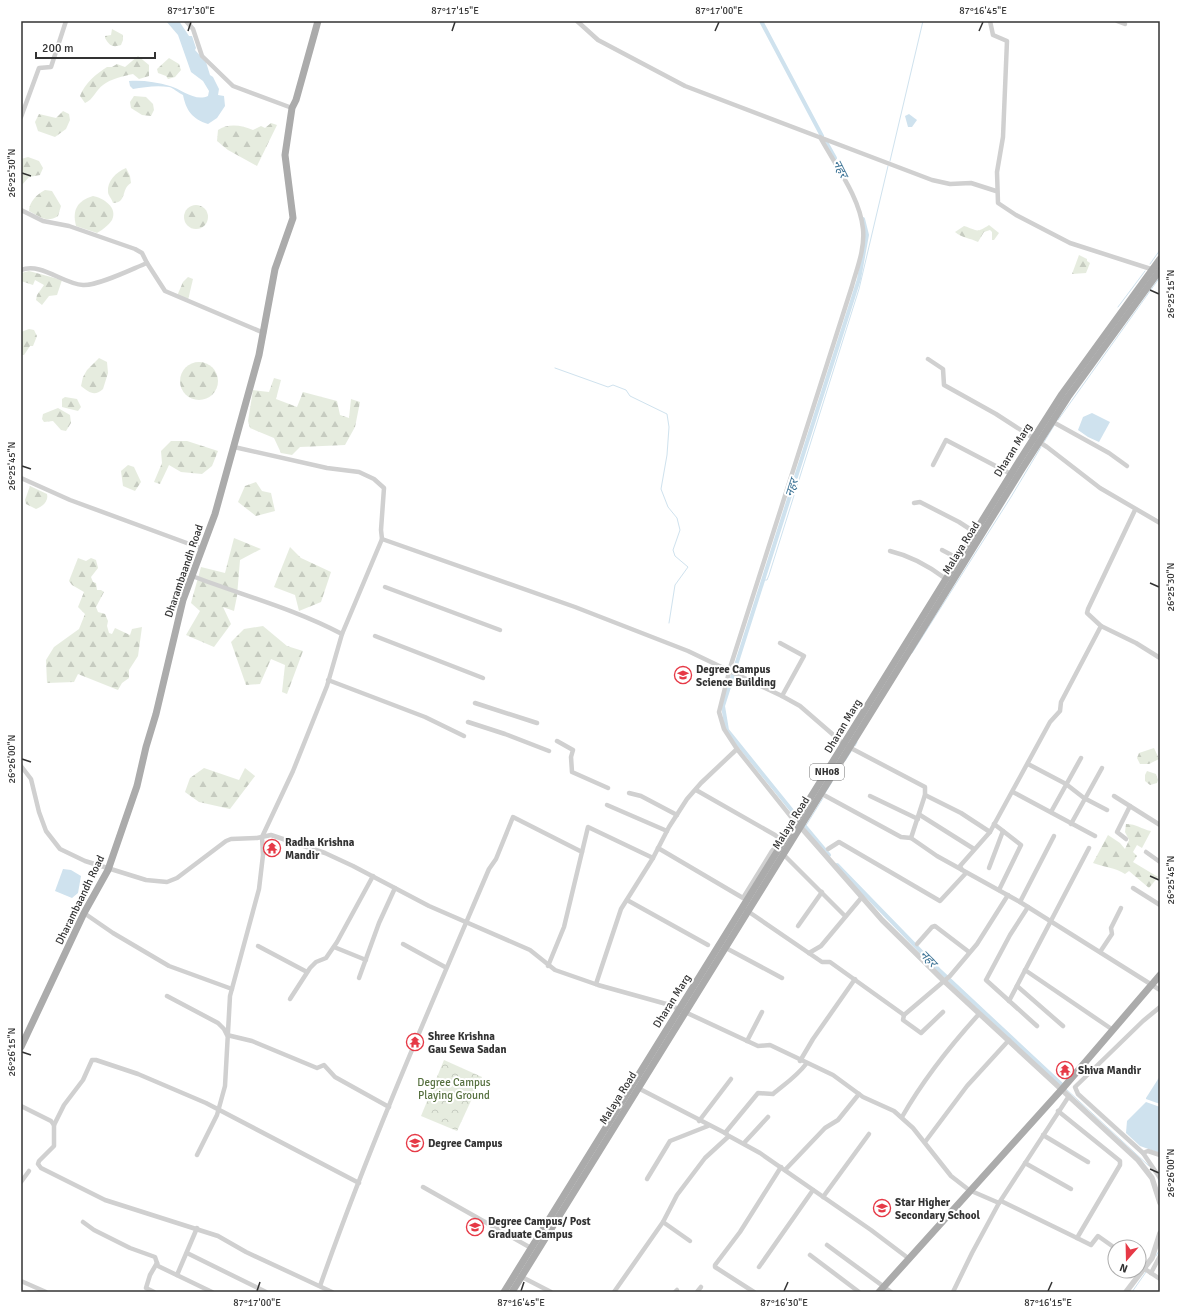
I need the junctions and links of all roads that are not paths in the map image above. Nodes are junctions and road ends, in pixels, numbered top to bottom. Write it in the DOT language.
graph roads {
  1 [pos="66,21"];
  2 [pos="186,21"];
  3 [pos="318,21"];
  4 [pos="578,21"];
  5 [pos="990,21"];
  6 [pos="1117,21"];
  7 [pos="1125,24"];
  8 [pos="292,108"];
  9 [pos="21,117"];
  10 [pos="820,137"];
  11 [pos="996,191"];
  12 [pos="21,210"];
  13 [pos="1160,259"];
  14 [pos="147,263"];
  15 [pos="21,270"];
  16 [pos="1158,271"];
  17 [pos="264,333"];
  18 [pos="928,359"];
  19 [pos="1072,386"];
  20 [pos="1053,422"];
  21 [pos="1036,440"];
  22 [pos="234,447"];
  23 [pos="933,466"];
  24 [pos="1127,466"];
  25 [pos="1011,474"];
  26 [pos="21,478"];
  27 [pos="914,504"];
  28 [pos="1135,510"];
  29 [pos="1160,523"];
  30 [pos="978,534"];
  31 [pos="382,539"];
  32 [pos="202,549"];
  33 [pos="942,550"];
  34 [pos="890,551"];
  35 [pos="959,559"];
  36 [pos="192,576"];
  37 [pos="946,579"];
  38 [pos="385,586"];
  39 [pos="1101,626"];
  40 [pos="500,630"];
  41 [pos="342,634"];
  42 [pos="375,636"];
  43 [pos="780,643"];
  44 [pos="1160,658"];
  45 [pos="731,673"];
  46 [pos="483,678"];
  47 [pos="328,680"];
  48 [pos="782,696"];
  49 [pos="475,703"];
  50 [pos="468,722"];
  51 [pos="538,723"];
  52 [pos="464,736"];
  53 [pos="557,742"];
  54 [pos="848,746"];
  55 [pos="737,749"];
  56 [pos="549,751"];
  57 [pos="1081,758"];
  58 [pos="1028,764"];
  59 [pos="21,766"];
  60 [pos="1102,768"];
  61 [pos="1066,784"];
  62 [pos="608,788"];
  63 [pos="696,790"];
  64 [pos="1013,792"];
  65 [pos="629,793"];
  66 [pos="822,794"];
  67 [pos="925,795"];
  68 [pos="870,796"];
  69 [pos="1114,796"];
  70 [pos="1085,798"];
  71 [pos="607,805"];
  72 [pos="1130,806"];
  73 [pos="1108,810"];
  74 [pos="1051,812"];
  75 [pos="677,815"];
  76 [pos="919,817"];
  77 [pos="994,824"];
  78 [pos="1071,824"];
  79 [pos="798,825"];
  80 [pos="1160,825"];
  81 [pos="667,831"];
  82 [pos="1004,831"];
  83 [pos="990,832"];
  84 [pos="1054,836"];
  85 [pos="1095,836"];
  86 [pos="262,838"];
  87 [pos="911,838"];
  88 [pos="1126,839"];
  89 [pos="658,848"];
  90 [pos="1089,848"];
  91 [pos="828,849"];
  92 [pos="974,849"];
  93 [pos="582,852"];
  94 [pos="1146,852"];
  95 [pos="784,856"];
  96 [pos="653,858"];
  97 [pos="1160,862"];
  98 [pos="989,868"];
  99 [pos="108,870"];
  100 [pos="964,871"];
  101 [pos="373,876"];
  102 [pos="395,888"];
  103 [pos="1133,888"];
  104 [pos="999,890"];
  105 [pos="822,892"];
  106 [pos="1008,895"];
  107 [pos="862,897"];
  108 [pos="626,900"];
  109 [pos="1020,902"];
  110 [pos="1160,905"];
  111 [pos="1028,907"];
  112 [pos="1121,908"];
  113 [pos="746,910"];
  114 [pos="84,913"];
  115 [pos="845,916"];
  116 [pos="1051,921"];
  117 [pos="464,923"];
  118 [pos="798,926"];
  119 [pos="403,944"];
  120 [pos="917,944"];
  121 [pos="708,945"];
  122 [pos="258,946"];
  123 [pos="334,946"];
  124 [pos="726,948"];
  125 [pos="969,952"];
  126 [pos="1100,952"];
  127 [pos="809,953"];
  128 [pos="366,960"];
  129 [pos="548,966"];
  130 [pos="445,967"];
  131 [pos="1025,970"];
  132 [pos="307,972"];
  133 [pos="1160,975"];
  134 [pos="359,978"];
  135 [pos="782,978"];
  136 [pos="855,979"];
  137 [pos="944,981"];
  138 [pos="596,984"];
  139 [pos="1151,985"];
  140 [pos="1017,986"];
  141 [pos="232,989"];
  142 [pos="1160,990"];
  143 [pos="167,996"];
  144 [pos="290,999"];
  145 [pos="1009,1002"];
  146 [pos="1160,1008"];
  147 [pos="682,1011"];
  148 [pos="762,1012"];
  149 [pos="943,1012"];
  150 [pos="904,1014"];
  151 [pos="979,1014"];
  152 [pos="1037,1026"];
  153 [pos="1063,1026"];
  154 [pos="1113,1030"];
  155 [pos="227,1035"];
  156 [pos="1008,1040"];
  157 [pos="747,1041"];
  158 [pos="21,1047"];
  159 [pos="800,1061"];
  160 [pos="806,1064"];
  161 [pos="731,1079"];
  162 [pos="638,1088"];
  163 [pos="1061,1089"];
  164 [pos="858,1094"];
  165 [pos="1069,1096"];
  166 [pos="627,1098"];
  167 [pos="21,1106"];
  168 [pos="389,1107"];
  169 [pos="219,1111"];
  170 [pos="1058,1111"];
  171 [pos="768,1117"];
  172 [pos="902,1117"];
  173 [pos="699,1121"];
  174 [pos="54,1125"];
  175 [pos="708,1126"];
  176 [pos="727,1134"];
  177 [pos="869,1134"];
  178 [pos="1043,1135"];
  179 [pos="924,1142"];
  180 [pos="744,1143"];
  181 [pos="1143,1153"];
  182 [pos="197,1155"];
  183 [pos="1160,1155"];
  184 [pos="1088,1162"];
  185 [pos="1025,1163"];
  186 [pos="783,1169"];
  187 [pos="30,1171"];
  188 [pos="1160,1178"];
  189 [pos="647,1179"];
  190 [pos="21,1182"];
  191 [pos="358,1182"];
  192 [pos="423,1187"];
  193 [pos="1071,1189"];
  194 [pos="813,1190"];
  195 [pos="969,1190"];
  196 [pos="824,1197"];
  197 [pos="1000,1202"];
  198 [pos="1160,1203"];
  199 [pos="83,1222"];
  200 [pos="663,1222"];
  201 [pos="197,1228"];
  202 [pos="1160,1233"];
  203 [pos="1077,1238"];
  204 [pos="690,1241"];
  205 [pos="1107,1242"];
  206 [pos="826,1245"];
  207 [pos="531,1248"];
  208 [pos="187,1253"];
  209 [pos="810,1255"];
  210 [pos="1160,1256"];
  211 [pos="908,1258"];
  212 [pos="1147,1262"];
  213 [pos="157,1263"];
  214 [pos="759,1267"];
  215 [pos="1147,1270"];
  216 [pos="1151,1273"];
  217 [pos="178,1275"];
  218 [pos="518,1275"];
  219 [pos="1160,1278"];
  220 [pos="1134,1279"];
  221 [pos="21,1281"];
  222 [pos="320,1286"];
  223 [pos="701,1286"];
  224 [pos="884,1286"];
  225 [pos="144,1290"];
  226 [pos="46,1292"];
  227 [pos="154,1292"];
  228 [pos="212,1292"];
  229 [pos="266,1292"];
  230 [pos="332,1292"];
  231 [pos="504,1292"];
  232 [pos="512,1292"];
  233 [pos="551,1292"];
  234 [pos="614,1292"];
  235 [pos="697,1292"];
  236 [pos="754,1292"];
  237 [pos="859,1292"];
  238 [pos="879,1292"];
  239 [pos="892,1292"];
  240 [pos="953,1292"];
  241 [pos="1126,1292"];
  1 -- 9 [label="street"];
  2 -- 8 [label="street"];
  3 -- 8 [label="main road, Dharambaandh Road"];
  4 -- 10 [label="street"];
  5 -- 11 [label="street"];
  6 -- 7 [label="street"];
  8 -- 17 [label="main road, Dharambaandh Road"];
  10 -- 11 [label="street"];
  10 -- 45 [label="street"];
  11 -- 16 [label="street"];
  12 -- 14 [label="street"];
  13 -- 16 [label="main road, Dharan Marg / NH08"];
  14 -- 15 [label="street"];
  14 -- 17 [label="street"];
  16 -- 19 [label="main road, Dharan Marg / NH08"];
  17 -- 22 [label="main road, Dharambaandh Road"];
  18 -- 21 [label="street"];
  19 -- 20 [label="main road, Malaya Road / NH08"];
  19 -- 21 [label="main road, Dharan Marg / NH08"];
  20 -- 21 [label="main road, Malaya Road / NH08"];
  20 -- 24 [label="street"];
  21 -- 25 [label="main road, Dharan Marg / NH08"];
  21 -- 28 [label="street"];
  21 -- 30 [label="main road, Malaya Road / NH08"];
  22 -- 31 [label="street"];
  22 -- 32 [label="main road, Dharambaandh Road"];
  23 -- 25 [label="street"];
  25 -- 30 [label="main road, Dharan Marg / NH08"];
  26 -- 32 [label="street"];
  27 -- 30 [label="street"];
  28 -- 29 [label="street"];
  28 -- 39 [label="street"];
  30 -- 35 [label="main road, Dharan Marg / NH08"];
  30 -- 54 [label="main road, Malaya Road / NH08"];
  31 -- 41 [label="street"];
  31 -- 45 [label="street"];
  32 -- 36 [label="main road, Dharambaandh Road"];
  33 -- 35 [label="street"];
  34 -- 37 [label="street"];
  35 -- 37 [label="main road, Dharan Marg / NH08"];
  36 -- 41 [label="street"];
  36 -- 99 [label="main road, Dharambaandh Road"];
  37 -- 54 [label="main road, Dharan Marg / NH08"];
  38 -- 40 [label="street"];
  39 -- 44 [label="street"];
  39 -- 58 [label="street"];
  41 -- 47 [label="street"];
  42 -- 46 [label="street"];
  43 -- 48 [label="street"];
  45 -- 48 [label="street"];
  45 -- 55 [label="street"];
  47 -- 52 [label="street"];
  47 -- 86 [label="street"];
  48 -- 54 [label="street"];
  49 -- 51 [label="street"];
  50 -- 56 [label="street"];
  53 -- 62 [label="street"];
  54 -- 66 [label="main road, Malaya Road / NH08"];
  54 -- 67 [label="street"];
  54 -- 79 [label="main road, Dharan Marg / NH08"];
  55 -- 63 [label="street"];
  55 -- 79 [label="street"];
  57 -- 61 [label="street"];
  58 -- 61 [label="street"];
  58 -- 64 [label="street"];
  59 -- 99 [label="street"];
  60 -- 70 [label="street"];
  61 -- 70 [label="street"];
  61 -- 74 [label="street"];
  63 -- 75 [label="street"];
  63 -- 89 [label="street"];
  64 -- 74 [label="street"];
  64 -- 77 [label="street"];
  65 -- 75 [label="street"];
  66 -- 79 [label="main road, Malaya Road / NH08"];
  66 -- 87 [label="street"];
  67 -- 76 [label="street"];
  67 -- 83 [label="street"];
  68 -- 76 [label="street"];
  69 -- 72 [label="street"];
  70 -- 73 [label="street"];
  70 -- 78 [label="street"];
  71 -- 81 [label="street"];
  72 -- 80 [label="street"];
  72 -- 88 [label="street"];
  74 -- 78 [label="street"];
  75 -- 81 [label="street"];
  76 -- 87 [label="street"];
  76 -- 92 [label="street"];
  77 -- 82 [label="street"];
  77 -- 83 [label="street"];
  78 -- 85 [label="street"];
  79 -- 95 [label="main road, Malaya Road / NH08"];
  79 -- 107 [label="street"];
  79 -- 113 [label="main road, Dharan Marg / NH08"];
  81 -- 89 [label="street"];
  82 -- 98 [label="street"];
  82 -- 104 [label="street"];
  83 -- 92 [label="street"];
  84 -- 109 [label="street"];
  86 -- 99 [label="street"];
  86 -- 101 [label="street"];
  86 -- 141 [label="street"];
  87 -- 100 [label="street"];
  89 -- 96 [label="street"];
  90 -- 116 [label="street"];
  91 -- 100 [label="street"];
  92 -- 100 [label="street"];
  93 -- 96 [label="street"];
  93 -- 117 [label="street"];
  93 -- 129 [label="street"];
  94 -- 97 [label="street"];
  95 -- 105 [label="street"];
  95 -- 113 [label="main road, Malaya Road / NH08"];
  96 -- 108 [label="street"];
  99 -- 114 [label="main road, Dharambaandh Road"];
  100 -- 104 [label="street"];
  101 -- 102 [label="street"];
  101 -- 123 [label="street"];
  102 -- 117 [label="street"];
  102 -- 128 [label="street"];
  103 -- 110 [label="street"];
  104 -- 106 [label="street"];
  105 -- 115 [label="street"];
  105 -- 118 [label="street"];
  106 -- 109 [label="street"];
  106 -- 125 [label="street"];
  107 -- 115 [label="street"];
  107 -- 137 [label="street"];
  108 -- 121 [label="street"];
  108 -- 138 [label="street"];
  109 -- 111 [label="street"];
  111 -- 116 [label="street"];
  111 -- 145 [label="street"];
  112 -- 126 [label="street"];
  113 -- 124 [label="main road, Malaya Road / NH08"];
  113 -- 127 [label="street"];
  113 -- 147 [label="main road, Dharan Marg / NH08"];
  114 -- 141 [label="street"];
  114 -- 158 [label="main road, Dharambaandh Road"];
  115 -- 127 [label="street"];
  116 -- 126 [label="street"];
  116 -- 131 [label="street"];
  117 -- 129 [label="street"];
  117 -- 130 [label="street"];
  119 -- 130 [label="street"];
  120 -- 125 [label="street"];
  122 -- 132 [label="street"];
  123 -- 128 [label="street"];
  123 -- 132 [label="street"];
  124 -- 135 [label="street"];
  124 -- 147 [label="main road, Malaya Road / NH08"];
  125 -- 137 [label="street"];
  126 -- 139 [label="street"];
  127 -- 136 [label="street"];
  128 -- 134 [label="street"];
  129 -- 138 [label="street"];
  130 -- 168 [label="street"];
  131 -- 140 [label="street"];
  131 -- 154 [label="street"];
  132 -- 144 [label="street"];
  133 -- 139 [label="main road"];
  136 -- 150 [label="street"];
  136 -- 159 [label="street"];
  137 -- 150 [label="street"];
  137 -- 151 [label="street"];
  138 -- 147 [label="street"];
  139 -- 142 [label="street"];
  139 -- 154 [label="main road"];
  140 -- 145 [label="street"];
  140 -- 153 [label="street"];
  141 -- 155 [label="street"];
  143 -- 155 [label="street"];
  145 -- 152 [label="street"];
  146 -- 181 [label="street"];
  147 -- 157 [label="street"];
  147 -- 162 [label="main road, Malaya Road / NH08"];
  147 -- 166 [label="main road, Dharan Marg / NH08"];
  148 -- 157 [label="street"];
  149 -- 150 [label="street"];
  151 -- 156 [label="street"];
  151 -- 172 [label="street"];
  154 -- 163 [label="main road"];
  155 -- 168 [label="street"];
  155 -- 169 [label="street"];
  156 -- 163 [label="street"];
  156 -- 179 [label="street"];
  157 -- 159 [label="street"];
  159 -- 160 [label="street"];
  160 -- 164 [label="street"];
  160 -- 176 [label="street"];
  161 -- 173 [label="street"];
  162 -- 166 [label="main road, Malaya Road / NH08"];
  162 -- 173 [label="street"];
  163 -- 165 [label="street"];
  163 -- 195 [label="main road"];
  164 -- 172 [label="street"];
  164 -- 186 [label="street"];
  165 -- 170 [label="street"];
  165 -- 198 [label="street"];
  166 -- 207 [label="main road, Dharan Marg / NH08"];
  166 -- 218 [label="main road, Malaya Road / NH08"];
  167 -- 174 [label="street"];
  168 -- 191 [label="street"];
  169 -- 174 [label="street"];
  169 -- 182 [label="street"];
  169 -- 191 [label="street"];
  170 -- 178 [label="street"];
  170 -- 203 [label="street"];
  171 -- 180 [label="street"];
  172 -- 179 [label="street"];
  173 -- 175 [label="street"];
  174 -- 201 [label="street"];
  175 -- 176 [label="street"];
  175 -- 189 [label="street"];
  176 -- 180 [label="street"];
  176 -- 200 [label="street"];
  177 -- 196 [label="street"];
  178 -- 184 [label="street"];
  178 -- 185 [label="street"];
  179 -- 195 [label="street"];
  180 -- 186 [label="street"];
  181 -- 183 [label="street"];
  181 -- 188 [label="street"];
  185 -- 193 [label="street"];
  185 -- 197 [label="street"];
  186 -- 194 [label="street"];
  186 -- 236 [label="street"];
  187 -- 190 [label="street"];
  191 -- 222 [label="street"];
  192 -- 207 [label="street"];
  194 -- 196 [label="street"];
  194 -- 214 [label="street"];
  195 -- 197 [label="street"];
  195 -- 211 [label="main road"];
  196 -- 211 [label="street"];
  197 -- 203 [label="street"];
  197 -- 240 [label="street"];
  199 -- 213 [label="street"];
  200 -- 204 [label="street"];
  200 -- 234 [label="street"];
  201 -- 208 [label="street"];
  201 -- 222 [label="street"];
  202 -- 212 [label="street"];
  203 -- 205 [label="street"];
  206 -- 224 [label="street"];
  207 -- 218 [label="main road, Dharan Marg / NH08"];
  208 -- 217 [label="street"];
  208 -- 229 [label="street"];
  209 -- 237 [label="street"];
  210 -- 216 [label="street"];
  211 -- 224 [label="main road"];
  213 -- 217 [label="street"];
  213 -- 225 [label="street"];
  215 -- 216 [label="street"];
  216 -- 219 [label="street"];
  217 -- 228 [label="street"];
  218 -- 231 [label="main road, Dharan Marg / NH08"];
  218 -- 232 [label="main road, Malaya Road / NH08"];
  218 -- 233 [label="street"];
  220 -- 241 [label="street"];
  221 -- 226 [label="street"];
  222 -- 230 [label="street"];
  223 -- 235 [label="street"];
  224 -- 238 [label="main road"];
  224 -- 239 [label="street"];
  225 -- 227 [label="street"];
}
